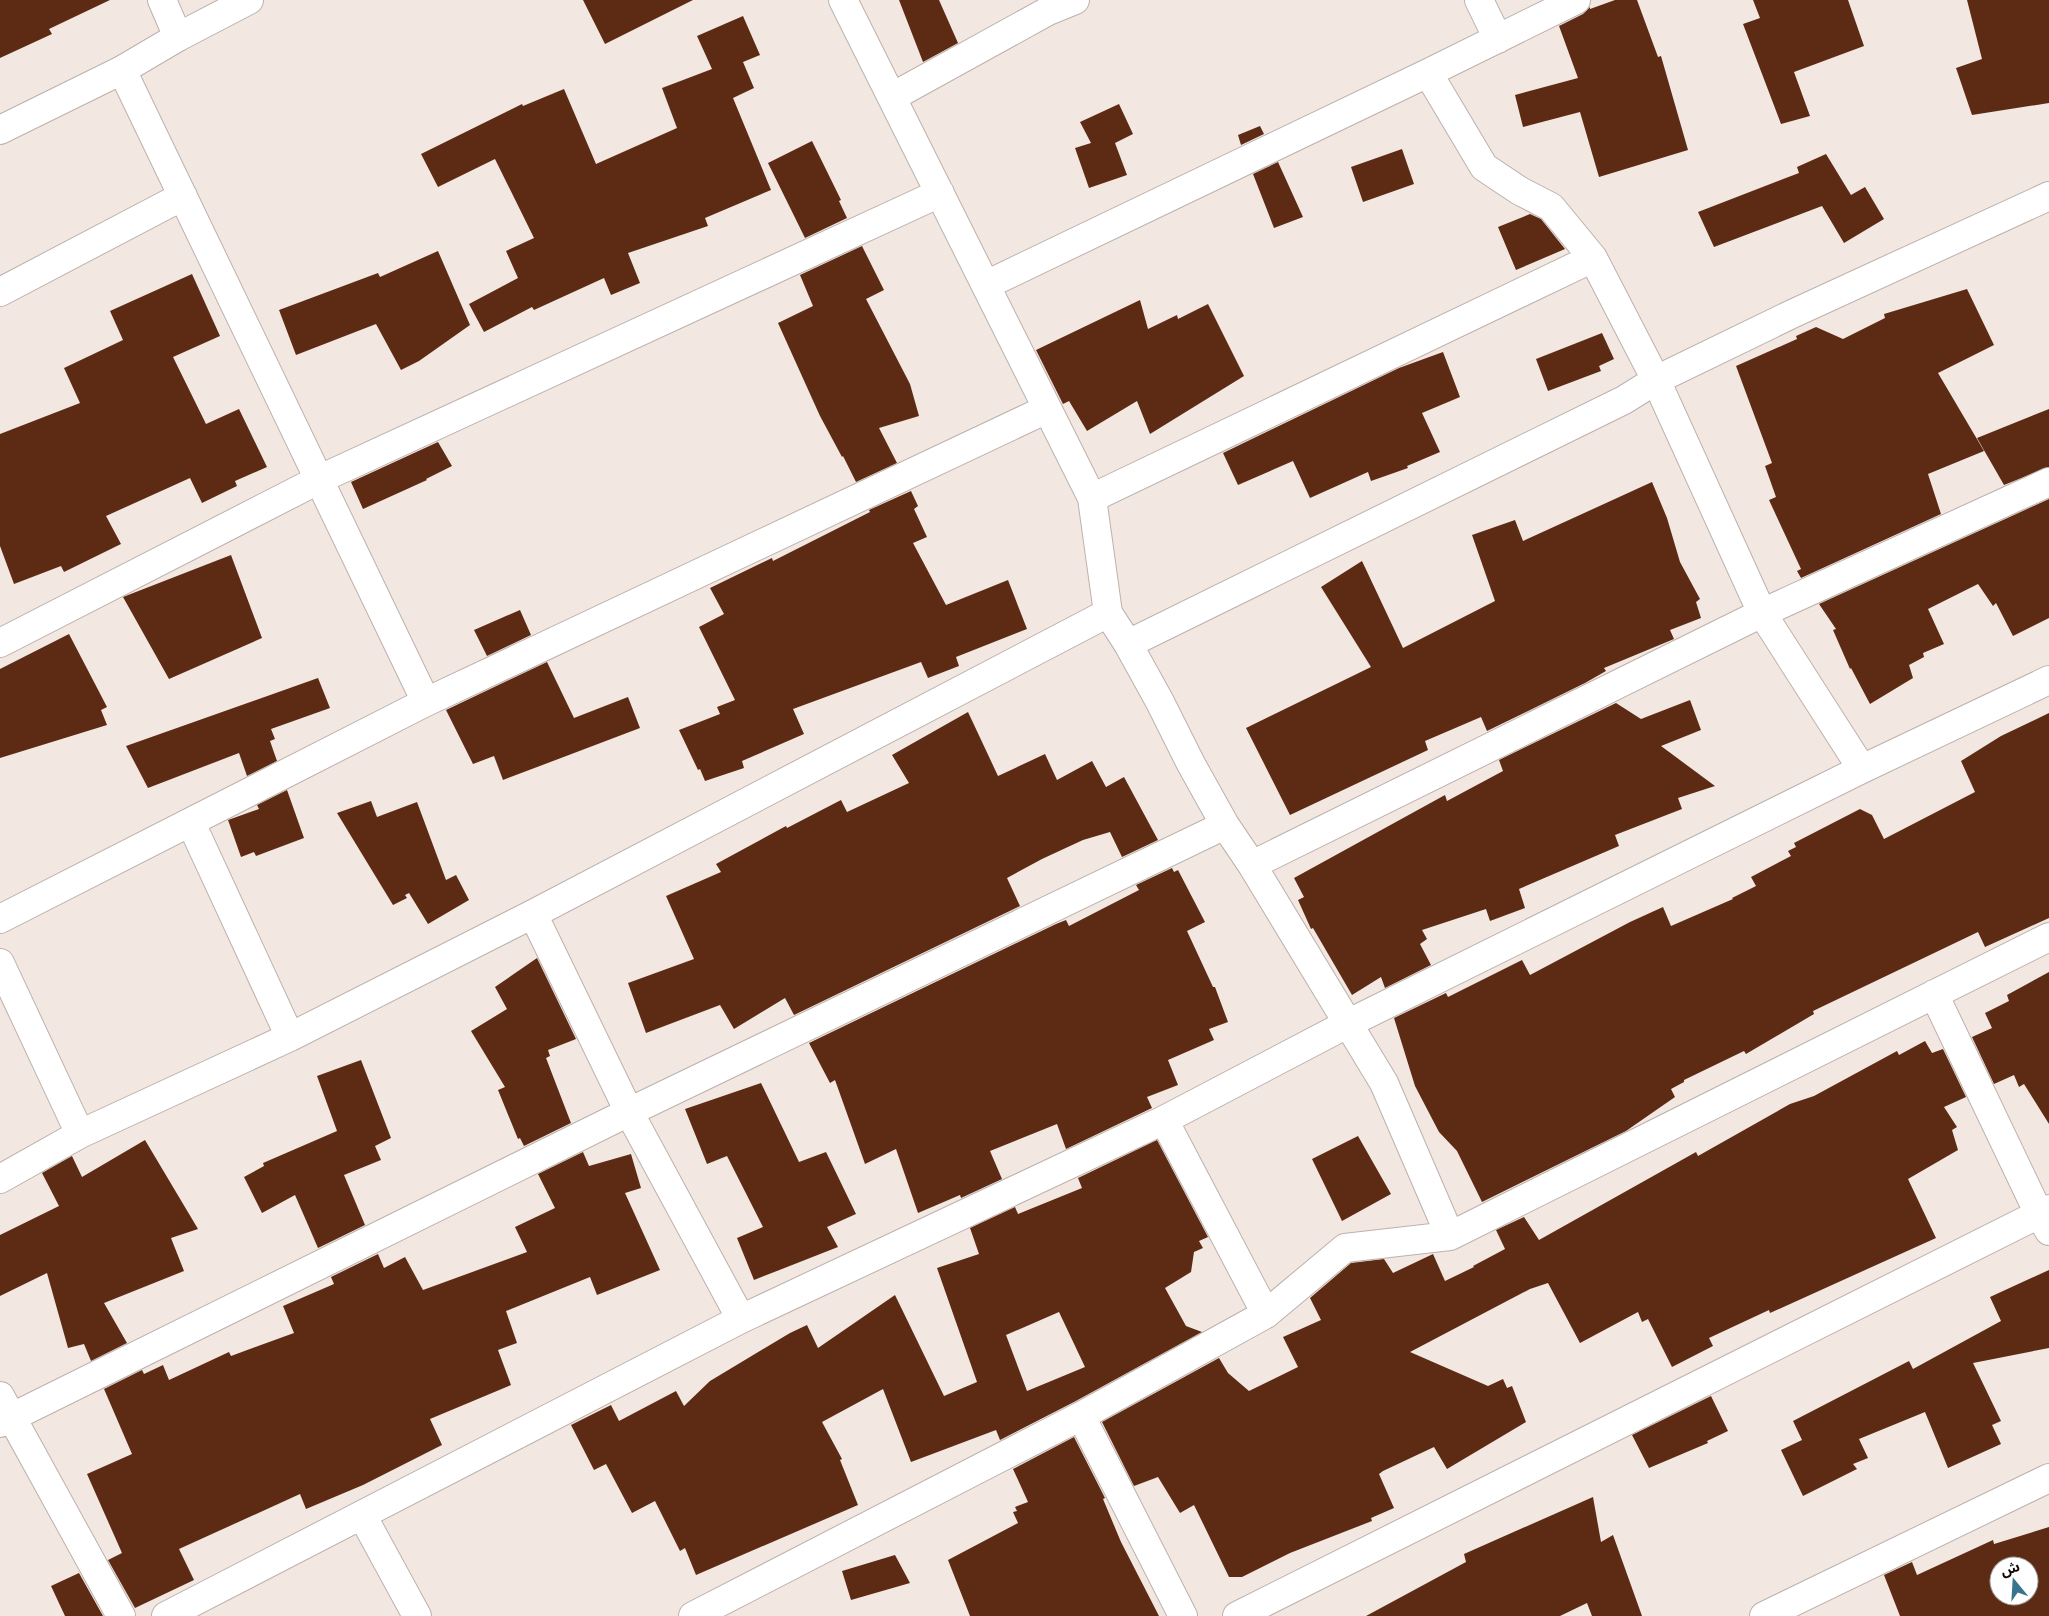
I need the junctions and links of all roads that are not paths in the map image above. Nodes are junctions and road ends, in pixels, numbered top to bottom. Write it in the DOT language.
graph roads {
  1 [pos="162,0"];
  2 [pos="249,0"];
  3 [pos="843,0"];
  4 [pos="1075,0"];
  5 [pos="1479,0"];
  6 [pos="1576,0"];
  7 [pos="178,37"];
  8 [pos="1498,39"];
  9 [pos="122,70"];
  10 [pos="1428,73"];
  11 [pos="892,97"];
  12 [pos="0,130"];
  13 [pos="940,193"];
  14 [pos="183,196"];
  15 [pos="2049,196"];
  16 [pos="1593,258"];
  17 [pos="986,285"];
  18 [pos="0,292"];
  19 [pos="1656,380"];
  20 [pos="1047,409"];
  21 [pos="320,479"];
  22 [pos="2049,482"];
  23 [pos="1092,498"];
  24 [pos="1108,613"];
  25 [pos="1762,613"];
  26 [pos="0,643"];
  27 [pos="1128,644"];
  28 [pos="2049,680"];
  29 [pos="426,702"];
  30 [pos="1862,769"];
  31 [pos="191,823"];
  32 [pos="1225,825"];
  33 [pos="1252,865"];
  34 [pos="533,914"];
  35 [pos="0,919"];
  36 [pos="2049,937"];
  37 [pos="0,963"];
  38 [pos="1934,994"];
  39 [pos="1347,1024"];
  40 [pos="290,1037"];
  41 [pos="629,1112"];
  42 [pos="1164,1120"];
  43 [pos="80,1134"];
  44 [pos="0,1179"];
  45 [pos="2046,1218"];
  46 [pos="1450,1236"];
  47 [pos="1266,1314"];
  48 [pos="740,1319"];
  49 [pos="3,1412"];
  50 [pos="1081,1416"];
  51 [pos="2049,1478"];
  52 [pos="362,1515"];
  53 [pos="121,1616"];
  54 [pos="166,1616"];
  55 [pos="417,1616"];
  56 [pos="693,1616"];
  57 [pos="1183,1616"];
  58 [pos="1237,1616"];
  59 [pos="1764,1616"];
  1 -- 7 [label="street"];
  2 -- 7 [label="street"];
  3 -- 11 [label="street"];
  4 -- 11 [label="street"];
  5 -- 8 [label="street"];
  6 -- 8 [label="street"];
  7 -- 9 [label="street"];
  8 -- 10 [label="street"];
  9 -- 12 [label="street"];
  9 -- 14 [label="street"];
  10 -- 16 [label="street"];
  10 -- 17 [label="street"];
  11 -- 13 [label="street"];
  13 -- 17 [label="street"];
  13 -- 21 [label="street"];
  14 -- 18 [label="street"];
  14 -- 21 [label="street"];
  15 -- 19 [label="street"];
  16 -- 19 [label="street"];
  16 -- 23 [label="street"];
  17 -- 20 [label="street"];
  19 -- 25 [label="street"];
  19 -- 27 [label="street"];
  20 -- 23 [label="street"];
  20 -- 29 [label="street"];
  21 -- 26 [label="street"];
  21 -- 29 [label="street"];
  22 -- 25 [label="street"];
  23 -- 24 [label="street"];
  24 -- 27 [label="street"];
  24 -- 34 [label="street"];
  25 -- 30 [label="street"];
  25 -- 33 [label="street"];
  27 -- 32 [label="street"];
  28 -- 30 [label="street"];
  29 -- 31 [label="street"];
  30 -- 39 [label="street"];
  31 -- 35 [label="street"];
  31 -- 40 [label="street"];
  32 -- 33 [label="street"];
  32 -- 41 [label="street"];
  33 -- 39 [label="street"];
  34 -- 40 [label="street"];
  34 -- 41 [label="street"];
  36 -- 38 [label="street"];
  37 -- 43 [label="street"];
  38 -- 45 [label="street"];
  38 -- 46 [label="street"];
  39 -- 42 [label="street"];
  39 -- 46 [label="street"];
  40 -- 43 [label="street"];
  41 -- 48 [label="street"];
  41 -- 49 [label="street"];
  42 -- 47 [label="street"];
  42 -- 48 [label="street"];
  43 -- 44 [label="street"];
  45 -- 58 [label="street"];
  46 -- 47 [label="street"];
  47 -- 50 [label="street"];
  48 -- 52 [label="street"];
  49 -- 53 [label="street"];
  50 -- 56 [label="street"];
  50 -- 57 [label="street"];
  51 -- 59 [label="street"];
  52 -- 54 [label="street"];
  52 -- 55 [label="street"];
}
